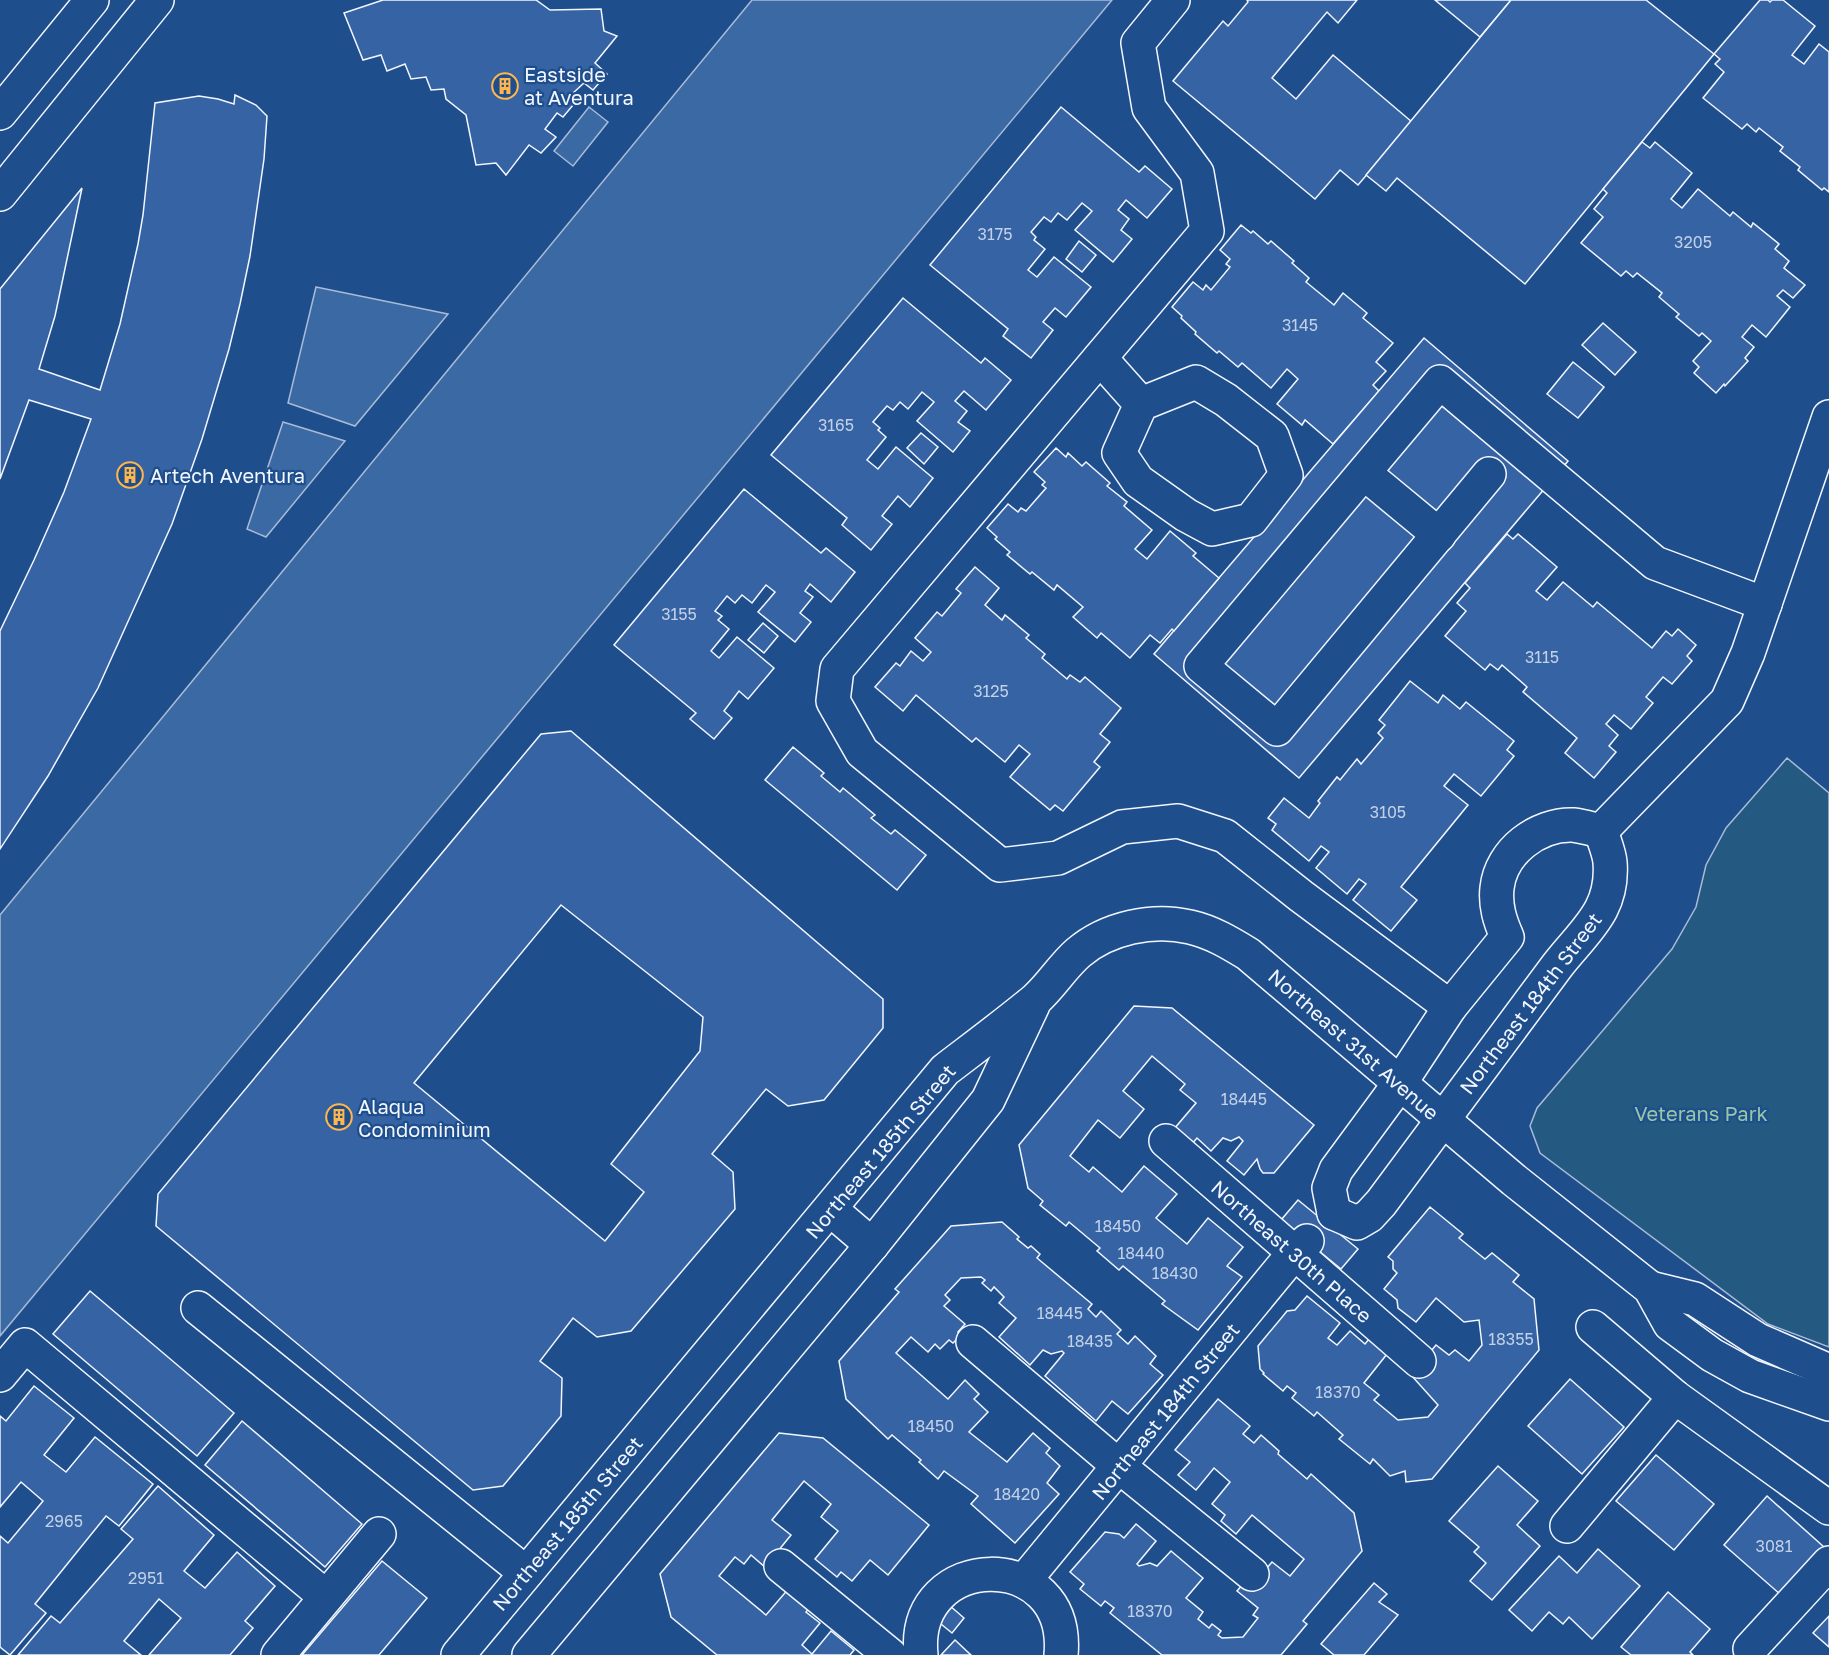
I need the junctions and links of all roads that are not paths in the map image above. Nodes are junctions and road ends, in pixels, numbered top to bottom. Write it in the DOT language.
graph roads {
  1 [pos="92,0"];
  2 [pos="157,0"];
  3 [pos="1173,0"];
  4 [pos="68,111"];
  5 [pos="0,113"];
  6 [pos="0,120"];
  7 [pos="0,194"];
  8 [pos="1100,358"];
  9 [pos="1141,404"];
  10 [pos="1829,417"];
  11 [pos="1364,473"];
  12 [pos="1489,474"];
  13 [pos="1439,535"];
  14 [pos="1765,604"];
  15 [pos="1601,831"];
  16 [pos="1037,998"];
  17 [pos="1450,1007"];
  18 [pos="1400,1083"];
  19 [pos="1443,1120"];
  20 [pos="1166,1141"];
  21 [pos="830,1209"];
  22 [pos="1315,1233"];
  23 [pos="872,1245"];
  24 [pos="1650,1288"];
  25 [pos="198,1308"];
  26 [pos="1593,1327"];
  27 [pos="974,1342"];
  28 [pos="1419,1361"];
  29 [pos="1829,1371"];
  30 [pos="0,1375"];
  31 [pos="1676,1397"];
  32 [pos="1829,1404"];
  33 [pos="1120,1467"];
  34 [pos="1829,1508"];
  35 [pos="1567,1527"];
  36 [pos="379,1534"];
  37 [pos="1829,1563"];
  38 [pos="782,1566"];
  39 [pos="526,1573"];
  40 [pos="1252,1574"];
  41 [pos="1024,1581"];
  42 [pos="326,1597"];
  43 [pos="1750,1649"];
  44 [pos="278,1655"];
  45 [pos="458,1655"];
  46 [pos="529,1655"];
  47 [pos="890,1655"];
  48 [pos="921,1655"];
  49 [pos="1060,1655"];
  1 -- 5 [label="street"];
  2 -- 4 [label="street"];
  3 -- 8 [label="street"];
  4 -- 6 [label="street"];
  4 -- 7 [label="street"];
  8 -- 9 [label="street"];
  8 -- 17 [label="street"];
  9 -- 9 [label="street"];
  10 -- 14 [label="street"];
  11 -- 13 [label="street"];
  11 -- 13 [label="street"];
  11 -- 14 [label="street"];
  12 -- 13 [label="street"];
  14 -- 15 [label="street"];
  15 -- 17 [label="street"];
  15 -- 19 [label="street, Northeast 184th Street"];
  16 -- 18 [label="street, Northeast 31st Avenue"];
  16 -- 21 [label="street, Northeast 185th Street"];
  16 -- 23 [label="street"];
  17 -- 18 [label="street"];
  18 -- 19 [label="street, Northeast 31st Avenue"];
  18 -- 22 [label="street"];
  19 -- 22 [label="street, Northeast 184th Street"];
  19 -- 24 [label="street, Northeast 31st Avenue"];
  20 -- 22 [label="street, Northeast 30th Place"];
  21 -- 23 [label="street"];
  21 -- 39 [label="street, Northeast 185th Street"];
  22 -- 28 [label="street, Northeast 30th Place"];
  22 -- 33 [label="street, Northeast 184th Street"];
  23 -- 46 [label="street"];
  24 -- 29 [label="street, Northeast 31st Avenue"];
  24 -- 32 [label="street, Northeast 31st Avenue"];
  25 -- 39 [label="street"];
  26 -- 31 [label="street"];
  27 -- 33 [label="street"];
  30 -- 42 [label="street"];
  31 -- 34 [label="street"];
  31 -- 35 [label="street"];
  33 -- 40 [label="street"];
  33 -- 41 [label="street, Northeast 184th Street"];
  36 -- 42 [label="street"];
  37 -- 43 [label="street"];
  38 -- 47 [label="street"];
  39 -- 45 [label="street, Northeast 185th Street"];
  41 -- 48 [label="street"];
  41 -- 49 [label="street"];
  42 -- 44 [label="street"];
}
